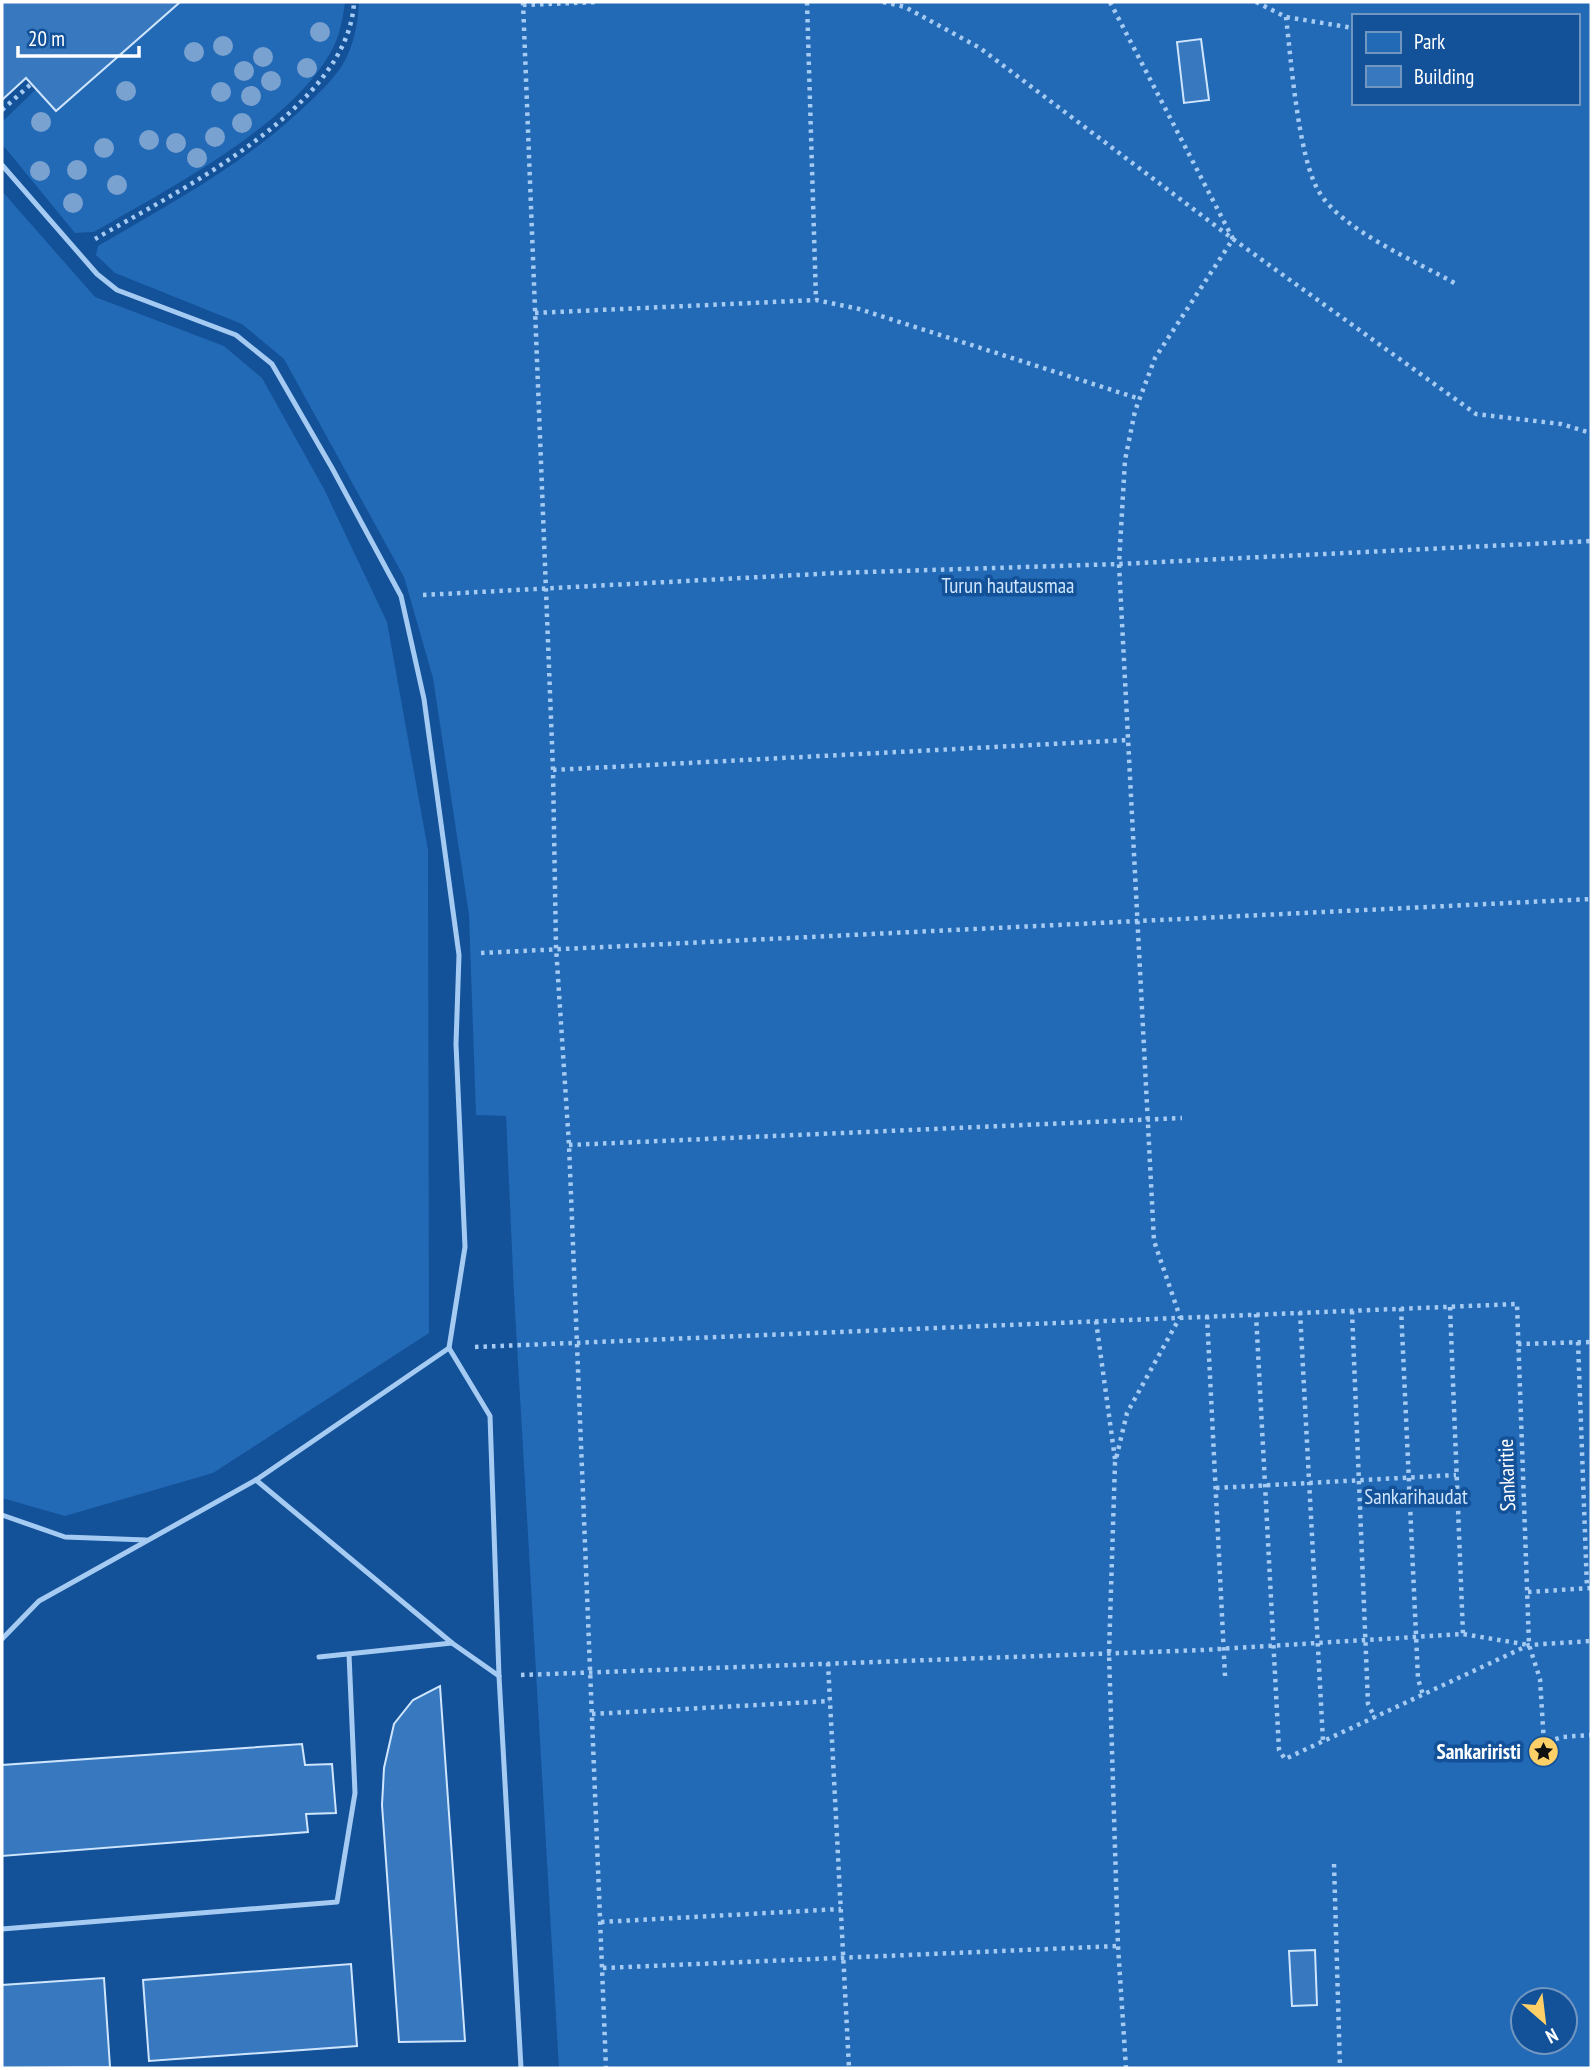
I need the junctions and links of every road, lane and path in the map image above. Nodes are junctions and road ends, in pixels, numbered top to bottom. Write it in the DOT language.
graph roads {
  1 [pos="354,2"];
  2 [pos="599,2"];
  3 [pos="807,2"];
  4 [pos="883,2"];
  5 [pos="1112,2"];
  6 [pos="1256,2"];
  7 [pos="523,4"];
  8 [pos="1286,17"];
  9 [pos="1352,28"];
  10 [pos="31,84"];
  11 [pos="2,110"];
  12 [pos="2,165"];
  13 [pos="1233,239"];
  14 [pos="76,250"];
  15 [pos="1458,285"];
  16 [pos="816,300"];
  17 [pos="535,313"];
  18 [pos="1140,400"];
  19 [pos="1591,433"];
  20 [pos="1591,541"];
  21 [pos="1119,564"];
  22 [pos="545,589"];
  23 [pos="401,596"];
  24 [pos="1128,740"];
  25 [pos="553,770"];
  26 [pos="1591,899"];
  27 [pos="1136,923"];
  28 [pos="556,947"];
  29 [pos="459,955"];
  30 [pos="1182,1118"];
  31 [pos="1147,1120"];
  32 [pos="569,1145"];
  33 [pos="1450,1307"];
  34 [pos="1401,1308"];
  35 [pos="1352,1311"];
  36 [pos="1300,1312"];
  37 [pos="1256,1314"];
  38 [pos="1180,1317"];
  39 [pos="1207,1317"];
  40 [pos="1096,1321"];
  41 [pos="575,1342"];
  42 [pos="1578,1342"];
  43 [pos="1591,1342"];
  44 [pos="1518,1345"];
  45 [pos="449,1349"];
  46 [pos="1115,1464"];
  47 [pos="1457,1475"];
  48 [pos="1409,1477"];
  49 [pos="256,1480"];
  50 [pos="1359,1480"];
  51 [pos="1310,1483"];
  52 [pos="1265,1486"];
  53 [pos="1216,1488"];
  54 [pos="2,1514"];
  55 [pos="149,1540"];
  56 [pos="1589,1588"];
  57 [pos="1528,1592"];
  58 [pos="1463,1634"];
  59 [pos="1416,1636"];
  60 [pos="2,1639"];
  61 [pos="1366,1639"];
  62 [pos="1318,1641"];
  63 [pos="1591,1641"];
  64 [pos="452,1643"];
  65 [pos="1274,1644"];
  66 [pos="1530,1645"];
  67 [pos="1224,1647"];
  68 [pos="1109,1653"];
  69 [pos="349,1654"];
  70 [pos="319,1657"];
  71 [pos="828,1663"];
  72 [pos="591,1672"];
  73 [pos="1225,1675"];
  74 [pos="499,1676"];
  75 [pos="1423,1695"];
  76 [pos="830,1700"];
  77 [pos="592,1714"];
  78 [pos="1375,1718"];
  79 [pos="1591,1735"];
  80 [pos="1323,1742"];
  81 [pos="1334,1864"];
  82 [pos="841,1909"];
  83 [pos="601,1922"];
  84 [pos="2,1929"];
  85 [pos="1118,1946"];
  86 [pos="843,1959"];
  87 [pos="603,1968"];
  88 [pos="521,2068"];
  89 [pos="606,2068"];
  90 [pos="849,2068"];
  91 [pos="1126,2068"];
  92 [pos="1340,2068"];
  1 -- 14 [label="path"];
  2 -- 7 [label="path"];
  3 -- 16 [label="path"];
  4 -- 13 [label="path"];
  5 -- 13 [label="path"];
  6 -- 8 [label="path"];
  7 -- 17 [label="path"];
  8 -- 9 [label="path"];
  8 -- 15 [label="path"];
  10 -- 11 [label="path"];
  12 -- 14 [label="lane"];
  13 -- 18 [label="path"];
  13 -- 19 [label="path"];
  14 -- 23 [label="lane"];
  16 -- 17 [label="path"];
  16 -- 18 [label="path"];
  17 -- 22 [label="path"];
  18 -- 21 [label="path"];
  20 -- 21 [label="path"];
  21 -- 22 [label="path"];
  21 -- 24 [label="path"];
  22 -- 23 [label="path"];
  22 -- 25 [label="path"];
  23 -- 29 [label="lane"];
  24 -- 25 [label="path"];
  24 -- 27 [label="path"];
  25 -- 28 [label="path"];
  26 -- 27 [label="path"];
  27 -- 28 [label="path"];
  27 -- 31 [label="path"];
  28 -- 29 [label="path"];
  28 -- 32 [label="path"];
  29 -- 45 [label="lane"];
  30 -- 31 [label="path"];
  31 -- 32 [label="path"];
  31 -- 38 [label="path"];
  32 -- 41 [label="path"];
  33 -- 34 [label="path"];
  33 -- 44 [label="path, Sankaritie"];
  33 -- 47 [label="path"];
  34 -- 35 [label="path"];
  34 -- 48 [label="path"];
  35 -- 36 [label="path"];
  35 -- 50 [label="path"];
  36 -- 37 [label="path"];
  36 -- 51 [label="path"];
  37 -- 39 [label="path"];
  37 -- 52 [label="path"];
  38 -- 39 [label="path"];
  38 -- 40 [label="path"];
  38 -- 46 [label="path"];
  39 -- 53 [label="path"];
  40 -- 41 [label="path"];
  40 -- 46 [label="path"];
  41 -- 45 [label="path"];
  41 -- 72 [label="path"];
  42 -- 43 [label="path"];
  42 -- 44 [label="path"];
  42 -- 56 [label="path"];
  44 -- 57 [label="path, Sankaritie"];
  45 -- 49 [label="lane"];
  45 -- 74 [label="lane"];
  46 -- 68 [label="path"];
  47 -- 48 [label="path"];
  47 -- 58 [label="path"];
  48 -- 50 [label="path"];
  48 -- 59 [label="path"];
  49 -- 55 [label="lane"];
  49 -- 64 [label="lane"];
  50 -- 51 [label="path"];
  50 -- 61 [label="path"];
  51 -- 52 [label="path"];
  51 -- 62 [label="path"];
  52 -- 53 [label="path"];
  52 -- 65 [label="path"];
  53 -- 67 [label="path"];
  54 -- 55 [label="lane"];
  55 -- 60 [label="lane"];
  56 -- 57 [label="path"];
  57 -- 66 [label="path, Sankaritie"];
  58 -- 59 [label="path"];
  58 -- 66 [label="path"];
  59 -- 61 [label="path"];
  59 -- 75 [label="path"];
  61 -- 62 [label="path"];
  61 -- 78 [label="path"];
  62 -- 65 [label="path"];
  62 -- 80 [label="path"];
  63 -- 66 [label="path"];
  64 -- 69 [label="lane"];
  64 -- 74 [label="lane"];
  65 -- 67 [label="path"];
  65 -- 80 [label="path"];
  66 -- 75 [label="path"];
  66 -- 79 [label="path, Sankaritie"];
  67 -- 68 [label="path"];
  67 -- 73 [label="path"];
  68 -- 71 [label="path"];
  68 -- 85 [label="path"];
  69 -- 70 [label="lane"];
  69 -- 84 [label="lane"];
  71 -- 72 [label="path"];
  71 -- 76 [label="path"];
  72 -- 74 [label="path"];
  72 -- 77 [label="path"];
  74 -- 88 [label="lane"];
  75 -- 78 [label="path"];
  76 -- 77 [label="path"];
  76 -- 82 [label="path"];
  77 -- 83 [label="path"];
  78 -- 80 [label="path"];
  81 -- 92 [label="path"];
  82 -- 83 [label="path"];
  82 -- 86 [label="path"];
  83 -- 87 [label="path"];
  85 -- 86 [label="path"];
  85 -- 91 [label="path"];
  86 -- 87 [label="path"];
  86 -- 90 [label="path"];
  87 -- 89 [label="path"];
}
